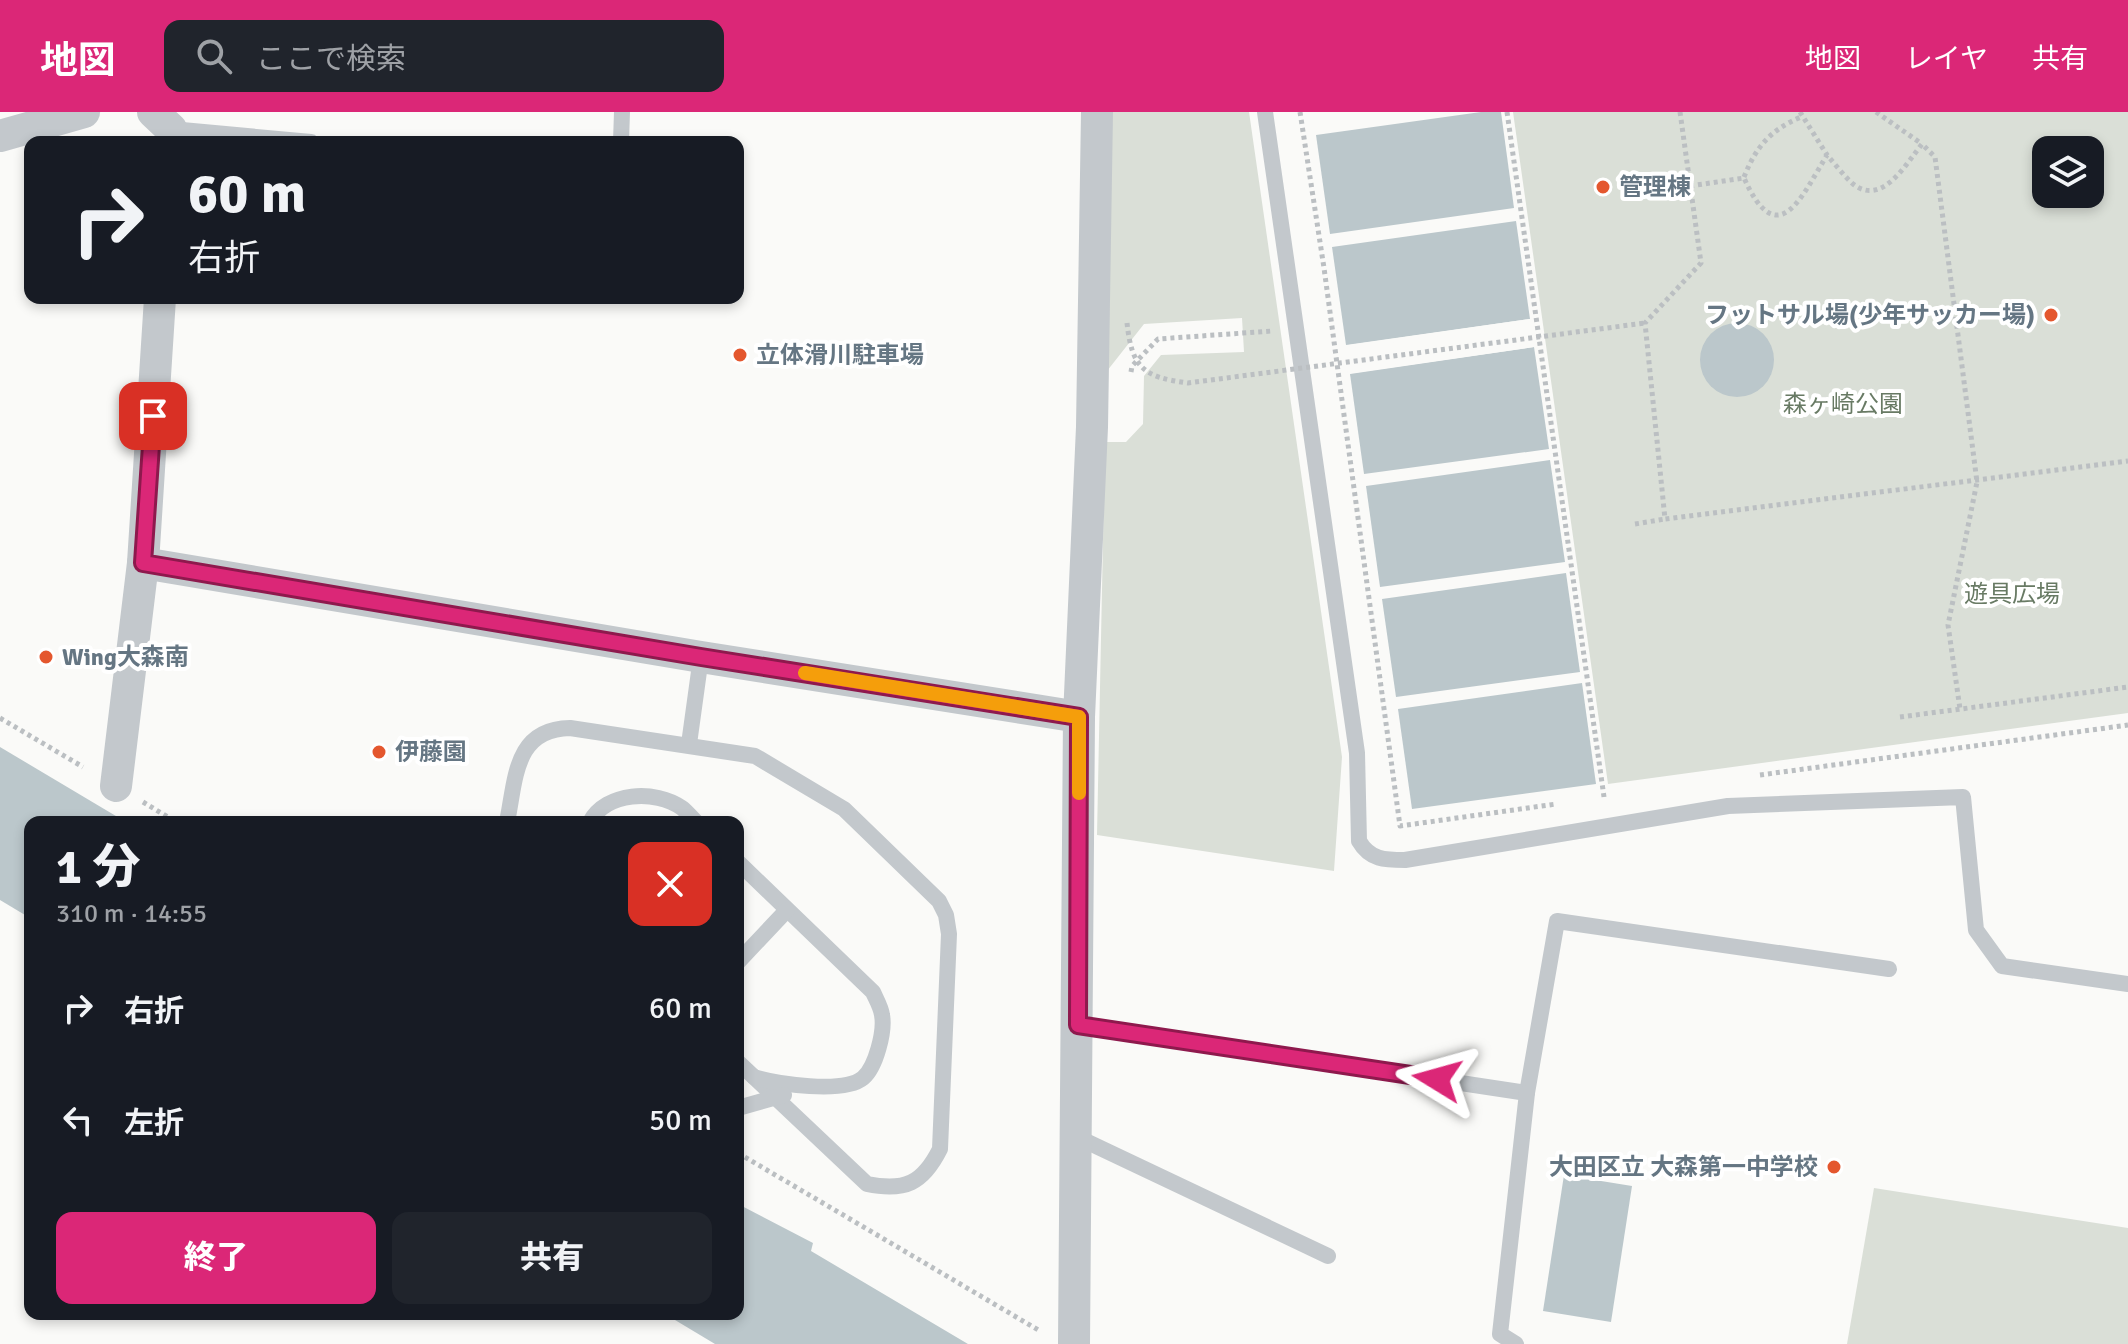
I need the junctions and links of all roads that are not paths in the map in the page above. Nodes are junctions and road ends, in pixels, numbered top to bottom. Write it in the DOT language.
graph roads {
  1 [pos="84,112"];
  2 [pos="622,112"];
  3 [pos="1097,112"];
  4 [pos="1265,112"];
  5 [pos="165,128"];
  6 [pos="0,136"];
  7 [pos="248,136"];
  8 [pos="621,136"];
  9 [pos="160,304"];
  10 [pos="143,563"];
  11 [pos="701,657"];
  12 [pos="1079,717"];
  13 [pos="689,744"];
  14 [pos="116,786"];
  15 [pos="508,816"];
  16 [pos="595,816"];
  17 [pos="690,816"];
  18 [pos="744,868"];
  19 [pos="787,910"];
  20 [pos="744,956"];
  21 [pos="1889,969"];
  22 [pos="2128,984"];
  23 [pos="1078,1025"];
  24 [pos="744,1068"];
  25 [pos="744,1071"];
  26 [pos="820,1085"];
  27 [pos="1527,1093"];
  28 [pos="744,1106"];
  29 [pos="1077,1137"];
  30 [pos="1328,1256"];
  31 [pos="1061,1340"];
  32 [pos="1516,1344"];
  1 -- 6 [label="street"];
  2 -- 8 [label="lane"];
  3 -- 12 [label="street"];
  4 -- 22 [label="lane"];
  5 -- 7 [label="lane"];
  9 -- 10 [label="street"];
  10 -- 11 [label="street"];
  10 -- 14 [label="street"];
  11 -- 12 [label="street"];
  11 -- 13 [label="lane"];
  12 -- 23 [label="street"];
  13 -- 15 [label="lane"];
  13 -- 24 [label="lane"];
  16 -- 17 [label="lane"];
  18 -- 19 [label="lane"];
  19 -- 20 [label="lane"];
  19 -- 26 [label="lane"];
  21 -- 27 [label="lane"];
  23 -- 27 [label="lane"];
  23 -- 29 [label="street"];
  25 -- 26 [label="lane"];
  26 -- 28 [label="lane"];
  27 -- 32 [label="lane"];
  29 -- 30 [label="lane"];
  29 -- 31 [label="street"];
}
